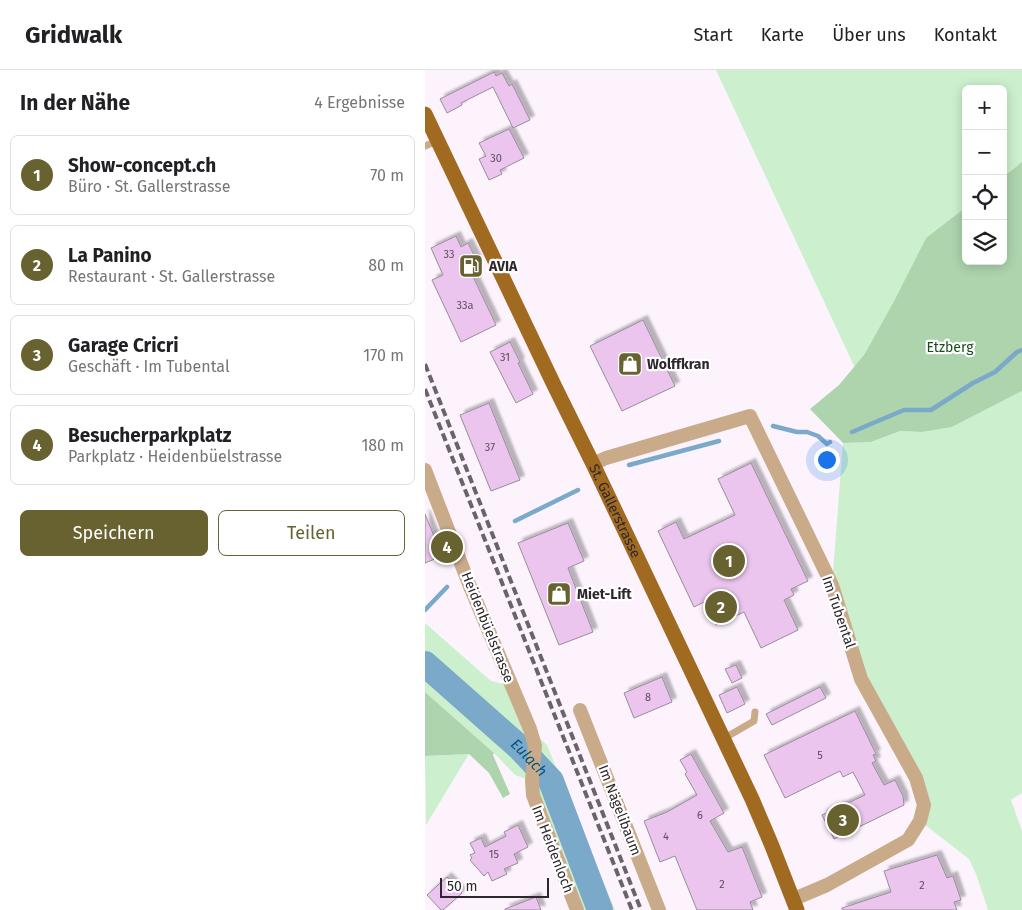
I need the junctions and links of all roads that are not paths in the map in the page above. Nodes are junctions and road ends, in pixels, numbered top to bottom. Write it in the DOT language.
graph roads {
  1 [pos="425,114"];
  2 [pos="431,143"];
  3 [pos="593,464"];
  4 [pos="425,470"];
  5 [pos="580,710"];
  6 [pos="755,712"];
  7 [pos="530,728"];
  8 [pos="722,739"];
  9 [pos="795,905"];
  10 [pos="577,910"];
  11 [pos="659,910"];
  1 -- 2 [label="main road, St. Gallerstrasse"];
  2 -- 3 [label="main road, St. Gallerstrasse"];
  3 -- 8 [label="main road, St. Gallerstrasse"];
  3 -- 9 [label="street, Im Tubental"];
  4 -- 7 [label="street, Heidenbüelstrasse"];
  5 -- 11 [label="street, Im Nägelibaum"];
  6 -- 8 [label="lane"];
  7 -- 10 [label="street, Im Heidenloch"];
  8 -- 9 [label="main road, St. Gallerstrasse"];
}
